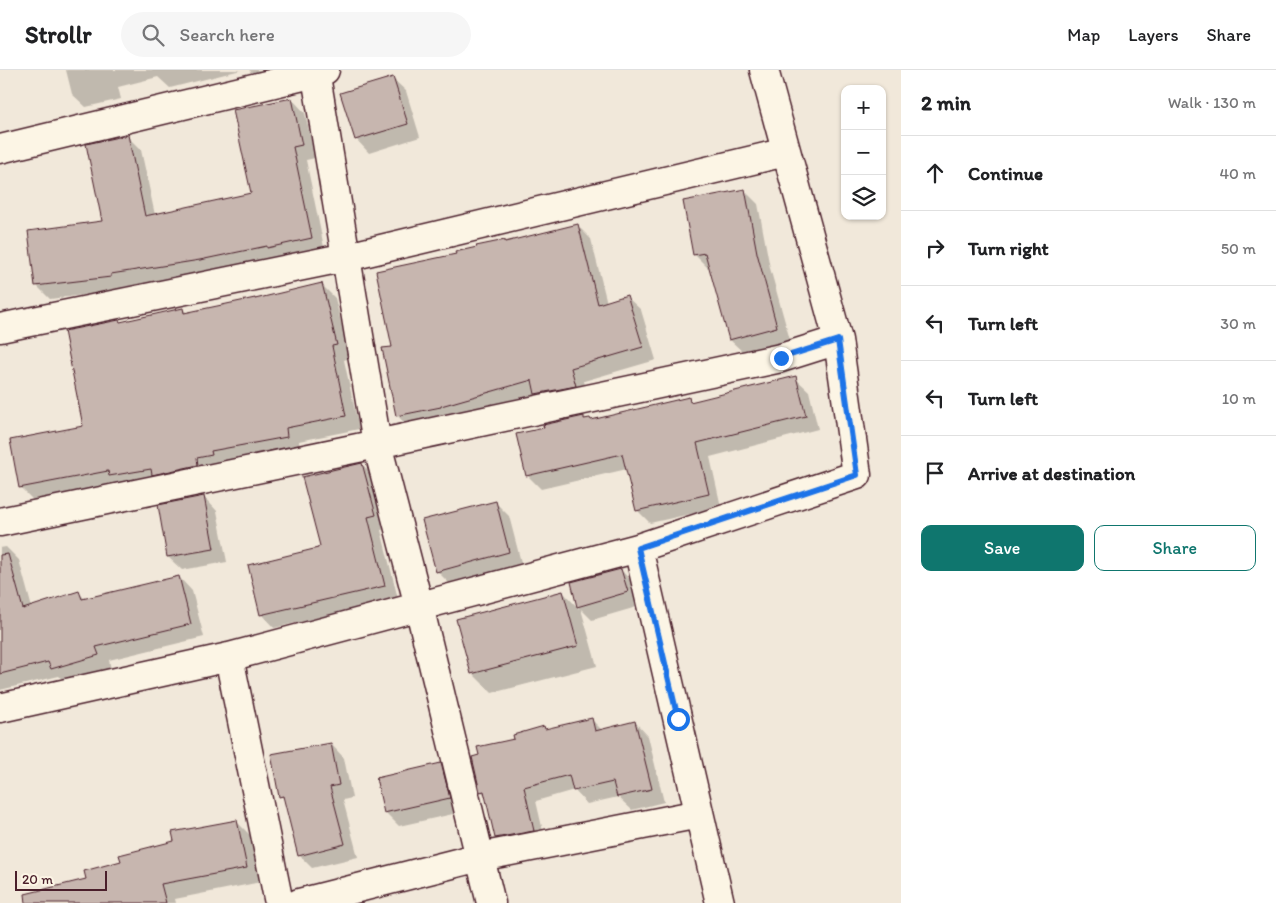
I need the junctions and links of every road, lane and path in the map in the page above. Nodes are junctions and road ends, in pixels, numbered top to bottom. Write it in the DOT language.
graph roads {
  1 [pos="764,70"];
  2 [pos="319,71"];
  3 [pos="0,149"];
  4 [pos="786,152"];
  5 [pos="347,257"];
  6 [pos="0,328"];
  7 [pos="838,340"];
  8 [pos="377,444"];
  9 [pos="0,522"];
  10 [pos="638,548"];
  11 [pos="419,606"];
  12 [pos="229,657"];
  13 [pos="0,708"];
  14 [pos="699,814"];
  15 [pos="480,857"];
  16 [pos="279,903"];
  17 [pos="299,903"];
  18 [pos="491,903"];
  19 [pos="720,903"];
  1 -- 4 [label="street"];
  2 -- 3 [label="street"];
  2 -- 5 [label="street"];
  4 -- 5 [label="street"];
  4 -- 7 [label="street"];
  5 -- 6 [label="street"];
  5 -- 8 [label="street"];
  7 -- 8 [label="street"];
  7 -- 10 [label="street"];
  8 -- 9 [label="street"];
  8 -- 11 [label="street"];
  10 -- 11 [label="street"];
  10 -- 14 [label="street"];
  11 -- 12 [label="street"];
  11 -- 15 [label="street"];
  12 -- 13 [label="street"];
  12 -- 16 [label="street"];
  14 -- 15 [label="street"];
  14 -- 19 [label="street"];
  15 -- 17 [label="street"];
  15 -- 18 [label="street"];
}
